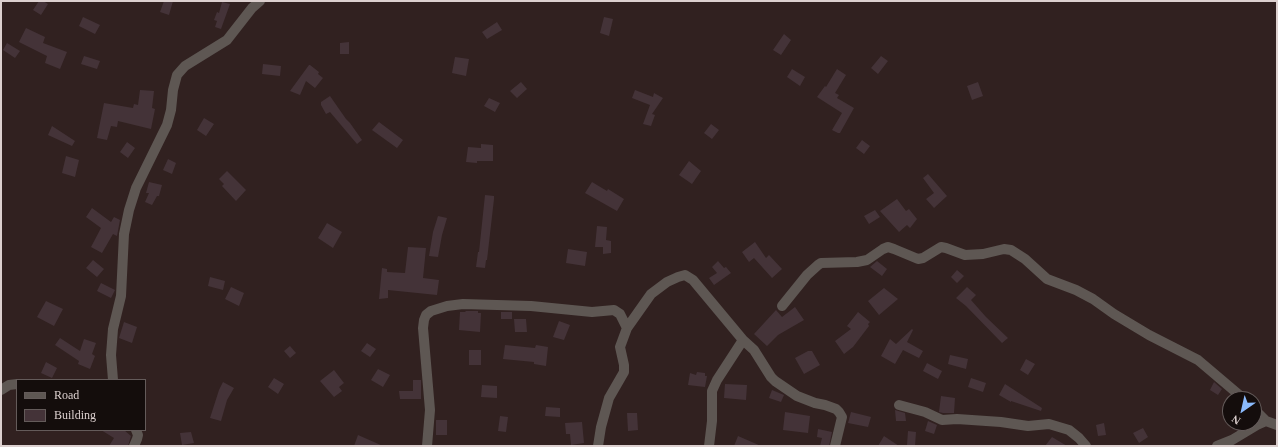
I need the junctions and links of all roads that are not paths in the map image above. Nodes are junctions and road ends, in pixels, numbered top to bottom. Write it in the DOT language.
graph roads {
  1 [pos="260,1"];
  2 [pos="782,306"];
  3 [pos="627,328"];
  4 [pos="743,340"];
  5 [pos="113,379"];
  6 [pos="16,384"];
  7 [pos="1,390"];
  8 [pos="1235,391"];
  9 [pos="899,405"];
  10 [pos="1262,417"];
  11 [pos="1266,421"];
  12 [pos="1277,425"];
  13 [pos="136,431"];
  14 [pos="134,446"];
  15 [pos="427,446"];
  16 [pos="598,446"];
  17 [pos="709,446"];
  18 [pos="835,446"];
  19 [pos="1086,446"];
  20 [pos="1217,446"];
  1 -- 5 [label="street"];
  2 -- 8 [label="street"];
  3 -- 4 [label="street"];
  3 -- 15 [label="street"];
  3 -- 16 [label="street"];
  4 -- 17 [label="street"];
  4 -- 18 [label="street"];
  6 -- 7 [label="street"];
  9 -- 19 [label="street"];
  10 -- 11 [label="street"];
  11 -- 12 [label="street"];
  11 -- 20 [label="street"];
  13 -- 14 [label="street"];
}
